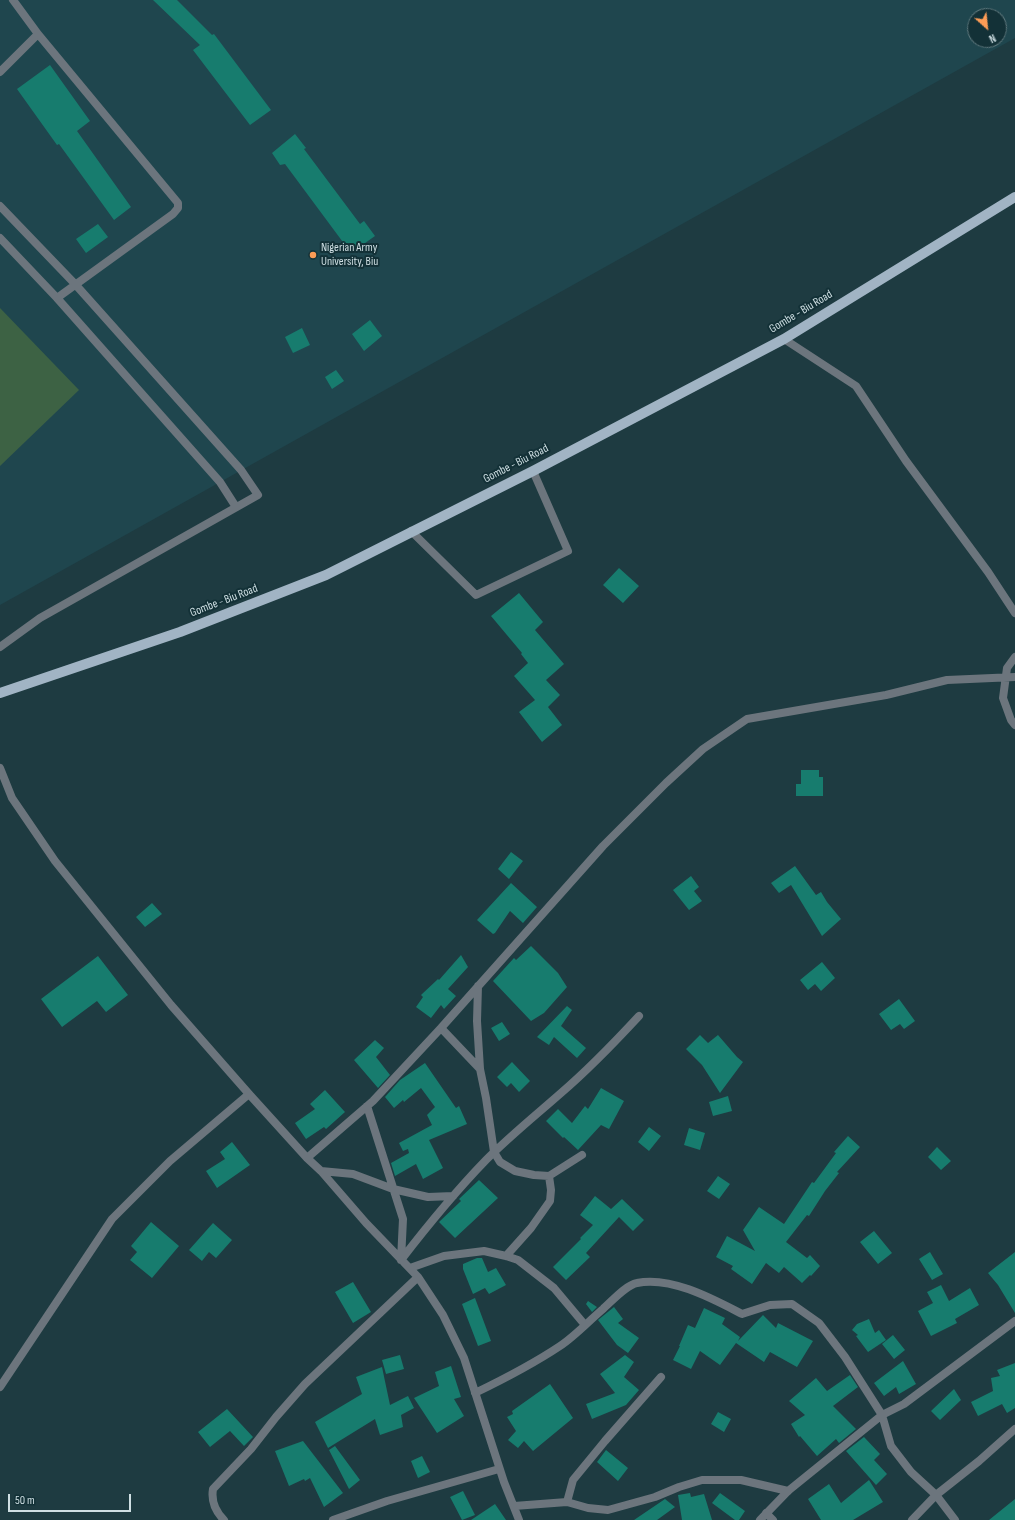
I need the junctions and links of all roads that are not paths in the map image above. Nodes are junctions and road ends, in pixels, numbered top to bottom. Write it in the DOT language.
graph roads {
  1 [pos="13,0"];
  2 [pos="38,34"];
  3 [pos="0,72"];
  4 [pos="1015,197"];
  5 [pos="0,206"];
  6 [pos="0,238"];
  7 [pos="75,284"];
  8 [pos="57,298"];
  9 [pos="784,339"];
  10 [pos="533,471"];
  11 [pos="236,507"];
  12 [pos="411,531"];
  13 [pos="1015,614"];
  14 [pos="0,647"];
  15 [pos="1015,657"];
  16 [pos="1015,677"];
  17 [pos="1006,678"];
  18 [pos="0,694"];
  19 [pos="1015,725"];
  20 [pos="0,768"];
  21 [pos="478,986"];
  22 [pos="639,1016"];
  23 [pos="440,1028"];
  24 [pos="480,1070"];
  25 [pos="249,1094"];
  26 [pos="368,1106"];
  27 [pos="494,1152"];
  28 [pos="582,1155"];
  29 [pos="307,1158"];
  30 [pos="321,1171"];
  31 [pos="549,1176"];
  32 [pos="394,1189"];
  33 [pos="453,1196"];
  34 [pos="506,1256"];
  35 [pos="401,1260"];
  36 [pos="410,1268"];
  37 [pos="418,1277"];
  38 [pos="1015,1321"];
  39 [pos="585,1325"];
  40 [pos="661,1378"];
  41 [pos="0,1387"];
  42 [pos="475,1393"];
  43 [pos="882,1415"];
  44 [pos="1015,1429"];
  45 [pos="1008,1436"];
  46 [pos="1015,1442"];
  47 [pos="499,1469"];
  48 [pos="788,1491"];
  49 [pos="936,1495"];
  50 [pos="567,1502"];
  51 [pos="514,1506"];
  52 [pos="766,1513"];
  53 [pos="224,1520"];
  54 [pos="333,1520"];
  55 [pos="520,1520"];
  56 [pos="760,1520"];
  57 [pos="773,1520"];
  58 [pos="912,1520"];
  59 [pos="955,1520"];
  1 -- 2 [label="street"];
  2 -- 3 [label="street"];
  2 -- 7 [label="street"];
  4 -- 9 [label="main road, Gombe - Biu Road"];
  5 -- 7 [label="street"];
  6 -- 8 [label="street"];
  7 -- 8 [label="street"];
  7 -- 11 [label="street"];
  8 -- 11 [label="street"];
  9 -- 10 [label="main road, Gombe - Biu Road"];
  9 -- 13 [label="street"];
  10 -- 12 [label="main road, Gombe - Biu Road"];
  10 -- 12 [label="street"];
  11 -- 14 [label="street"];
  12 -- 18 [label="main road, Gombe - Biu Road"];
  15 -- 17 [label="street"];
  16 -- 17 [label="street"];
  17 -- 19 [label="street"];
  17 -- 21 [label="street"];
  20 -- 25 [label="street"];
  21 -- 23 [label="street"];
  21 -- 24 [label="street"];
  22 -- 27 [label="street"];
  23 -- 24 [label="street"];
  23 -- 26 [label="street"];
  24 -- 27 [label="street"];
  25 -- 29 [label="street"];
  25 -- 41 [label="street"];
  26 -- 29 [label="street"];
  26 -- 32 [label="street"];
  27 -- 31 [label="street"];
  27 -- 33 [label="street"];
  28 -- 31 [label="street"];
  29 -- 30 [label="street"];
  30 -- 32 [label="street"];
  30 -- 35 [label="street"];
  31 -- 34 [label="street"];
  32 -- 33 [label="street"];
  32 -- 35 [label="street"];
  33 -- 35 [label="street"];
  34 -- 36 [label="street"];
  34 -- 39 [label="street"];
  35 -- 36 [label="street"];
  36 -- 37 [label="street"];
  37 -- 42 [label="street"];
  37 -- 53 [label="street"];
  38 -- 43 [label="street"];
  39 -- 42 [label="street"];
  39 -- 43 [label="street"];
  40 -- 50 [label="street"];
  42 -- 47 [label="street"];
  43 -- 48 [label="street"];
  43 -- 49 [label="street"];
  44 -- 45 [label="street"];
  45 -- 46 [label="street"];
  45 -- 49 [label="street"];
  47 -- 51 [label="street"];
  47 -- 54 [label="street"];
  48 -- 50 [label="street"];
  48 -- 52 [label="street"];
  49 -- 58 [label="street"];
  49 -- 59 [label="street"];
  50 -- 51 [label="street"];
  51 -- 55 [label="street"];
  52 -- 56 [label="street"];
  52 -- 57 [label="street"];
}
